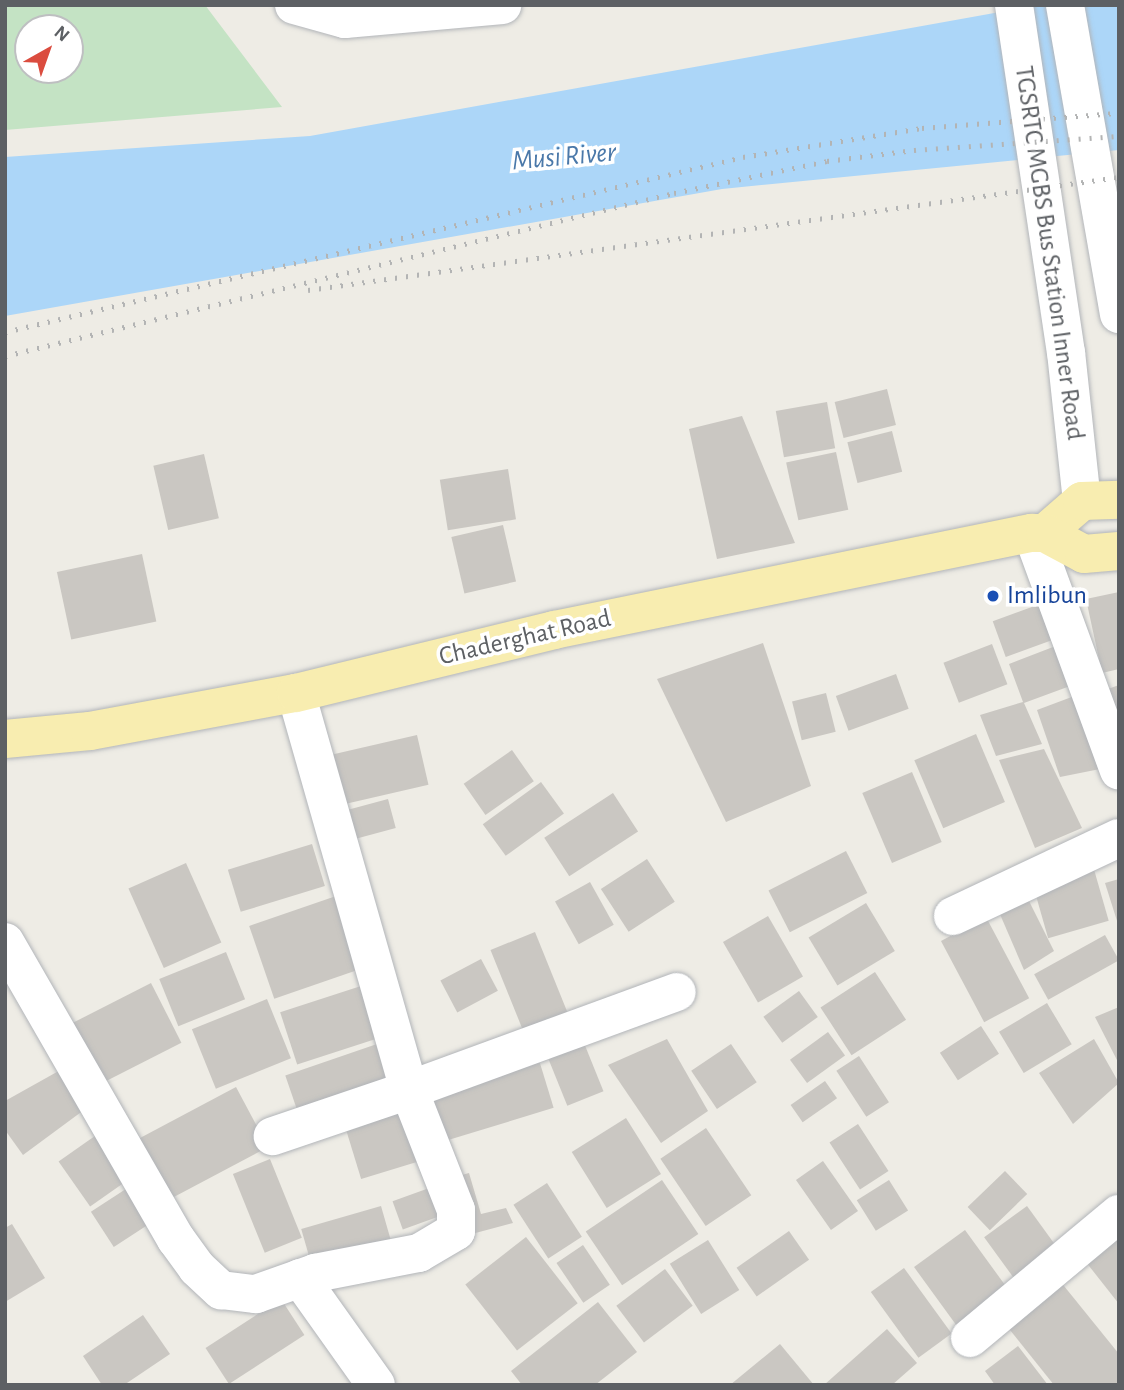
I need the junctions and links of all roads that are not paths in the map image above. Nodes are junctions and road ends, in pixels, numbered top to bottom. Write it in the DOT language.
graph roads {
  1 [pos="294,5"];
  2 [pos="502,5"];
  3 [pos="1014,5"];
  4 [pos="1065,5"];
  5 [pos="1119,314"];
  6 [pos="1100,500"];
  7 [pos="1039,533"];
  8 [pos="1119,551"];
  9 [pos="296,693"];
  10 [pos="5,739"];
  11 [pos="1119,771"];
  12 [pos="1119,838"];
  13 [pos="953,916"];
  14 [pos="5,942"];
  15 [pos="677,992"];
  16 [pos="409,1090"];
  17 [pos="273,1136"];
  18 [pos="1119,1214"];
  19 [pos="300,1278"];
  20 [pos="970,1338"];
  21 [pos="376,1385"];
  1 -- 2 [label="street"];
  3 -- 6 [label="street, TGSRTC MGBS Bus Station Inner Road"];
  4 -- 5 [label="street, TGSRTC MGBS Bus Station Inner Road"];
  6 -- 7 [label="main road, Chaderghat Road"];
  7 -- 8 [label="main road"];
  7 -- 9 [label="main road, Chaderghat Road"];
  7 -- 11 [label="street"];
  9 -- 10 [label="main road, Chaderghat Road"];
  9 -- 16 [label="street"];
  12 -- 13 [label="street"];
  14 -- 19 [label="street"];
  15 -- 16 [label="street"];
  16 -- 17 [label="street"];
  16 -- 19 [label="street"];
  18 -- 20 [label="street"];
  19 -- 21 [label="street"];
}
